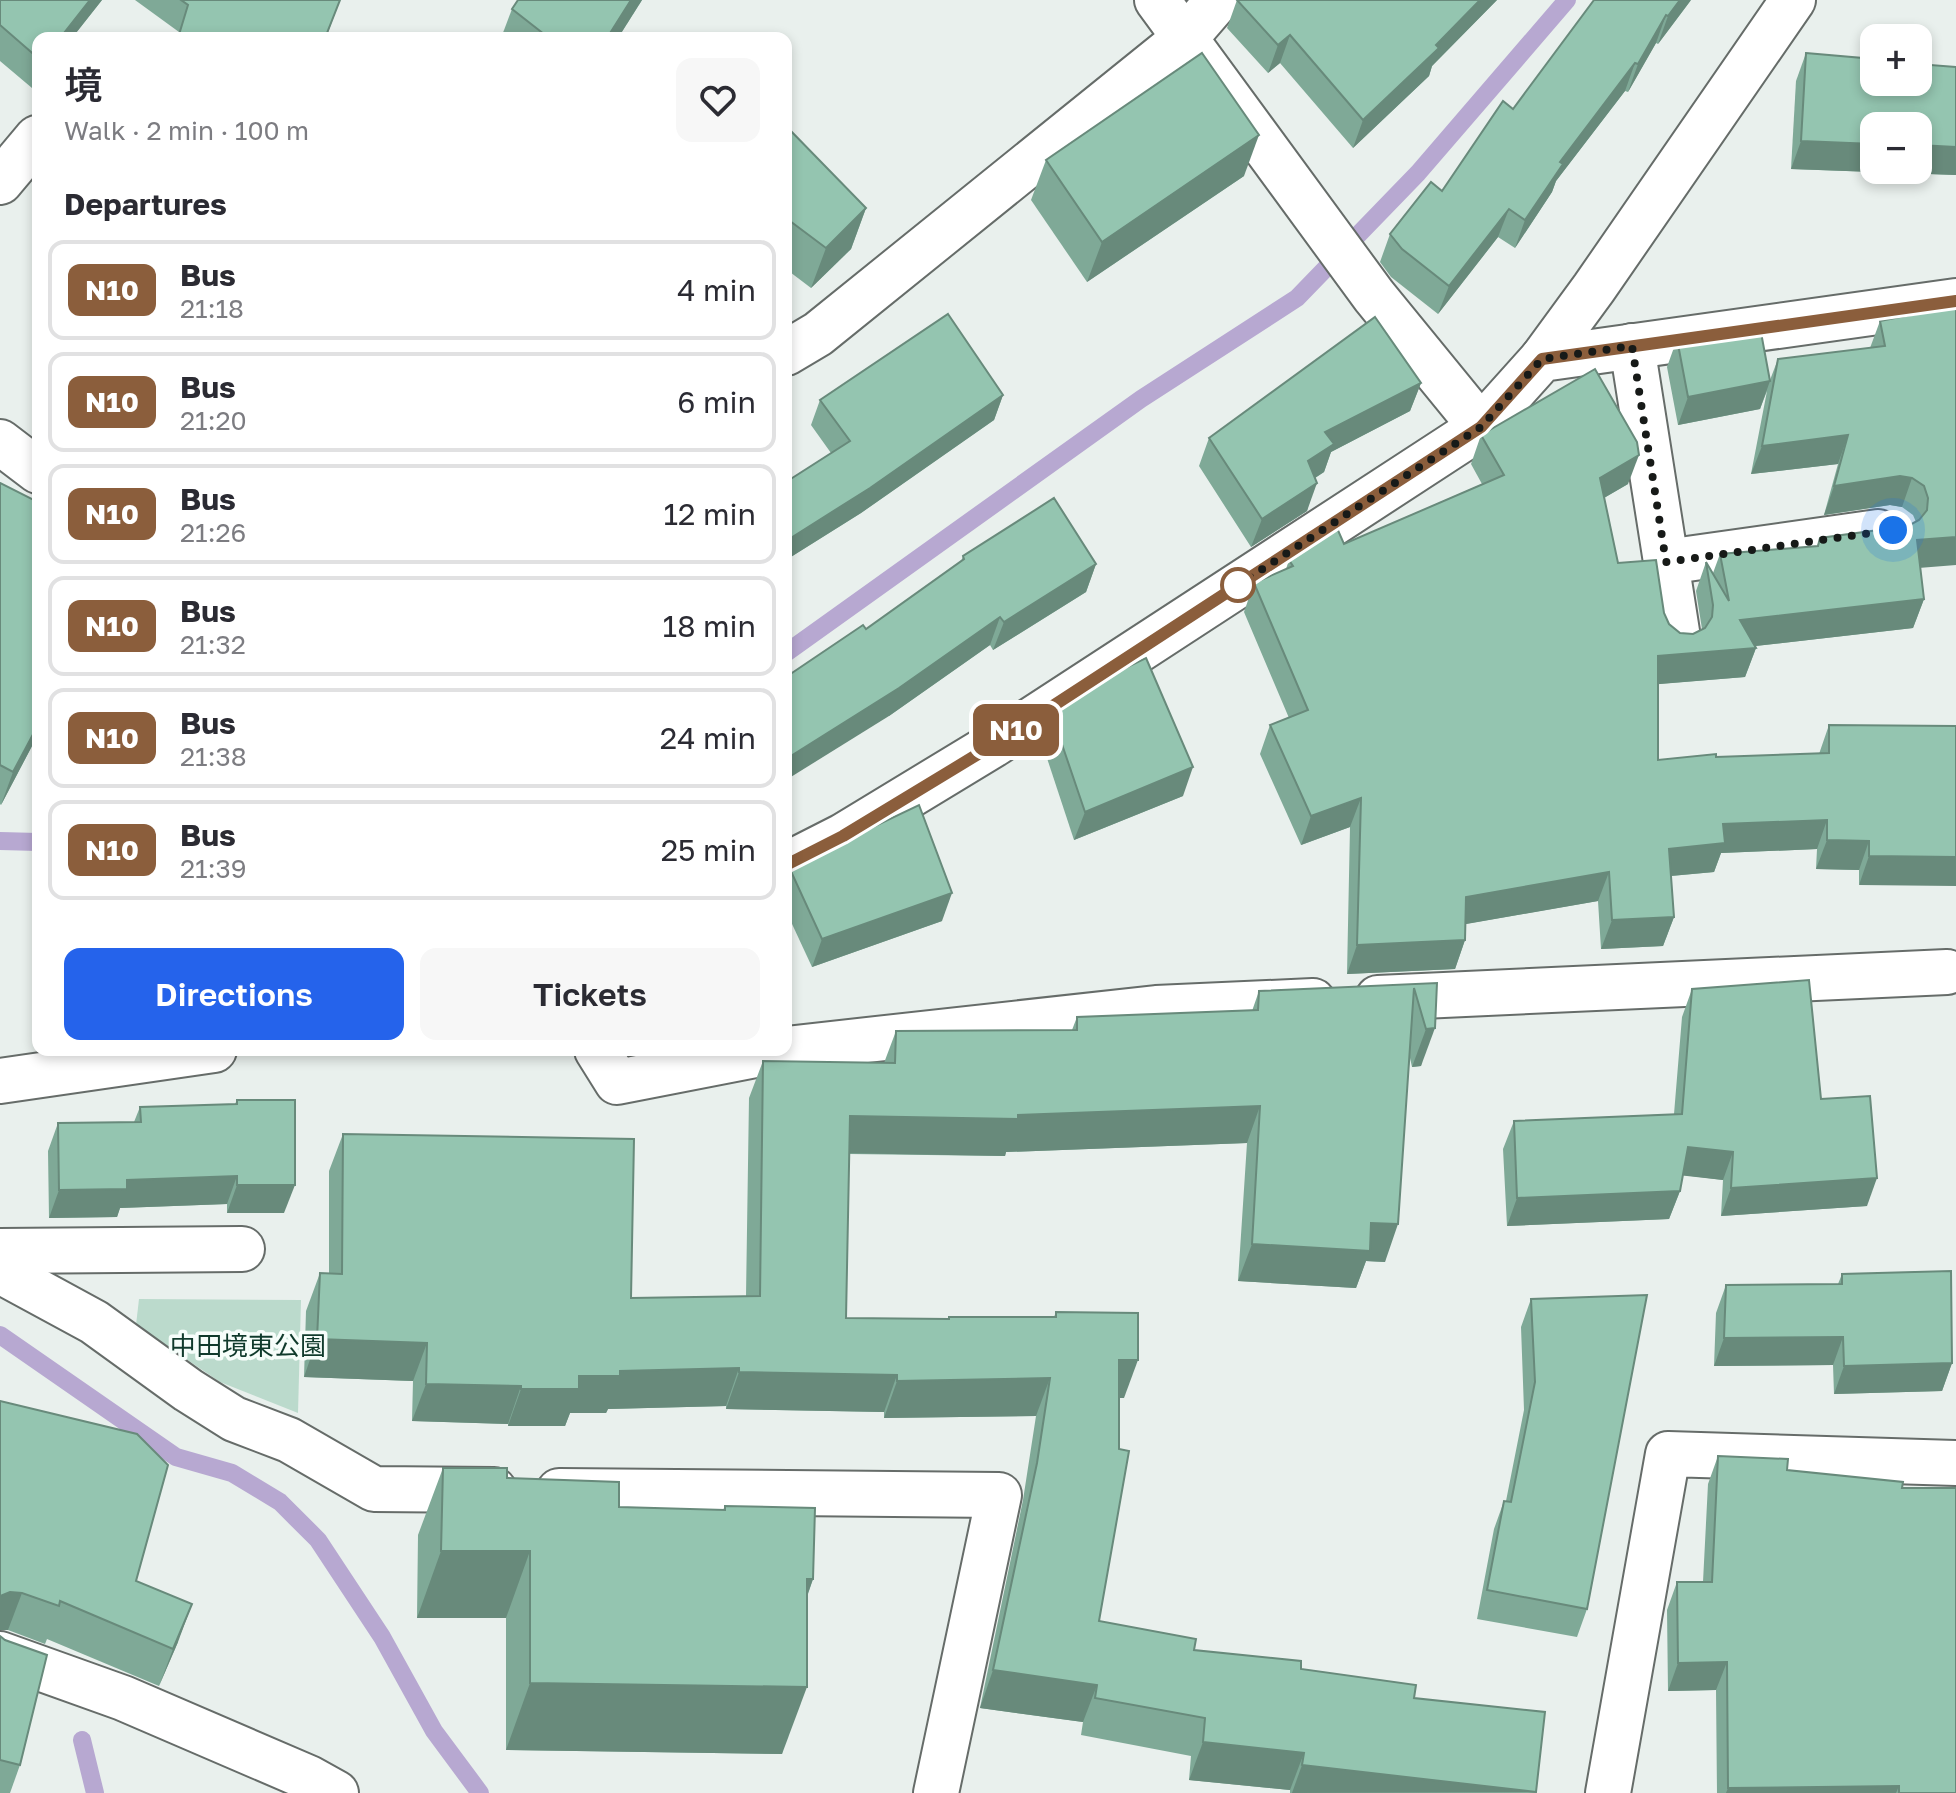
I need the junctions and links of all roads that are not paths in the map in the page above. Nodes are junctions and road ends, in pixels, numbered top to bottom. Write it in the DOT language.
graph roads {
  1 [pos="1157,0"];
  2 [pos="1218,0"];
  3 [pos="1793,0"];
  4 [pos="1186,37"];
  5 [pos="32,144"];
  6 [pos="0,182"];
  7 [pos="1956,301"];
  8 [pos="1632,346"];
  9 [pos="792,349"];
  10 [pos="1542,359"];
  11 [pos="1481,427"];
  12 [pos="0,442"];
  13 [pos="32,466"];
  14 [pos="1893,530"];
  15 [pos="1666,562"];
  16 [pos="1678,638"];
  17 [pos="792,862"];
  18 [pos="1947,972"];
  19 [pos="792,1049"];
  20 [pos="173,1056"];
  21 [pos="601,1056"];
  22 [pos="752,1056"];
  23 [pos="0,1081"];
  24 [pos="242,1249"];
  25 [pos="0,1251"];
  26 [pos="0,1271"];
  27 [pos="1956,1463"];
  28 [pos="0,1654"];
  29 [pos="336,1793"];
  30 [pos="936,1793"];
  31 [pos="1608,1793"];
  1 -- 4 [label="street"];
  2 -- 4 [label="street"];
  3 -- 10 [label="street"];
  4 -- 9 [label="street"];
  4 -- 11 [label="street"];
  5 -- 6 [label="street"];
  7 -- 8 [label="street"];
  8 -- 10 [label="street"];
  8 -- 15 [label="street"];
  10 -- 11 [label="street"];
  11 -- 17 [label="street"];
  12 -- 13 [label="street"];
  14 -- 15 [label="street"];
  15 -- 16 [label="street"];
  18 -- 19 [label="street"];
  20 -- 23 [label="street"];
  21 -- 22 [label="street"];
  24 -- 25 [label="street"];
  26 -- 30 [label="street"];
  27 -- 31 [label="street"];
  28 -- 29 [label="street"];
}
